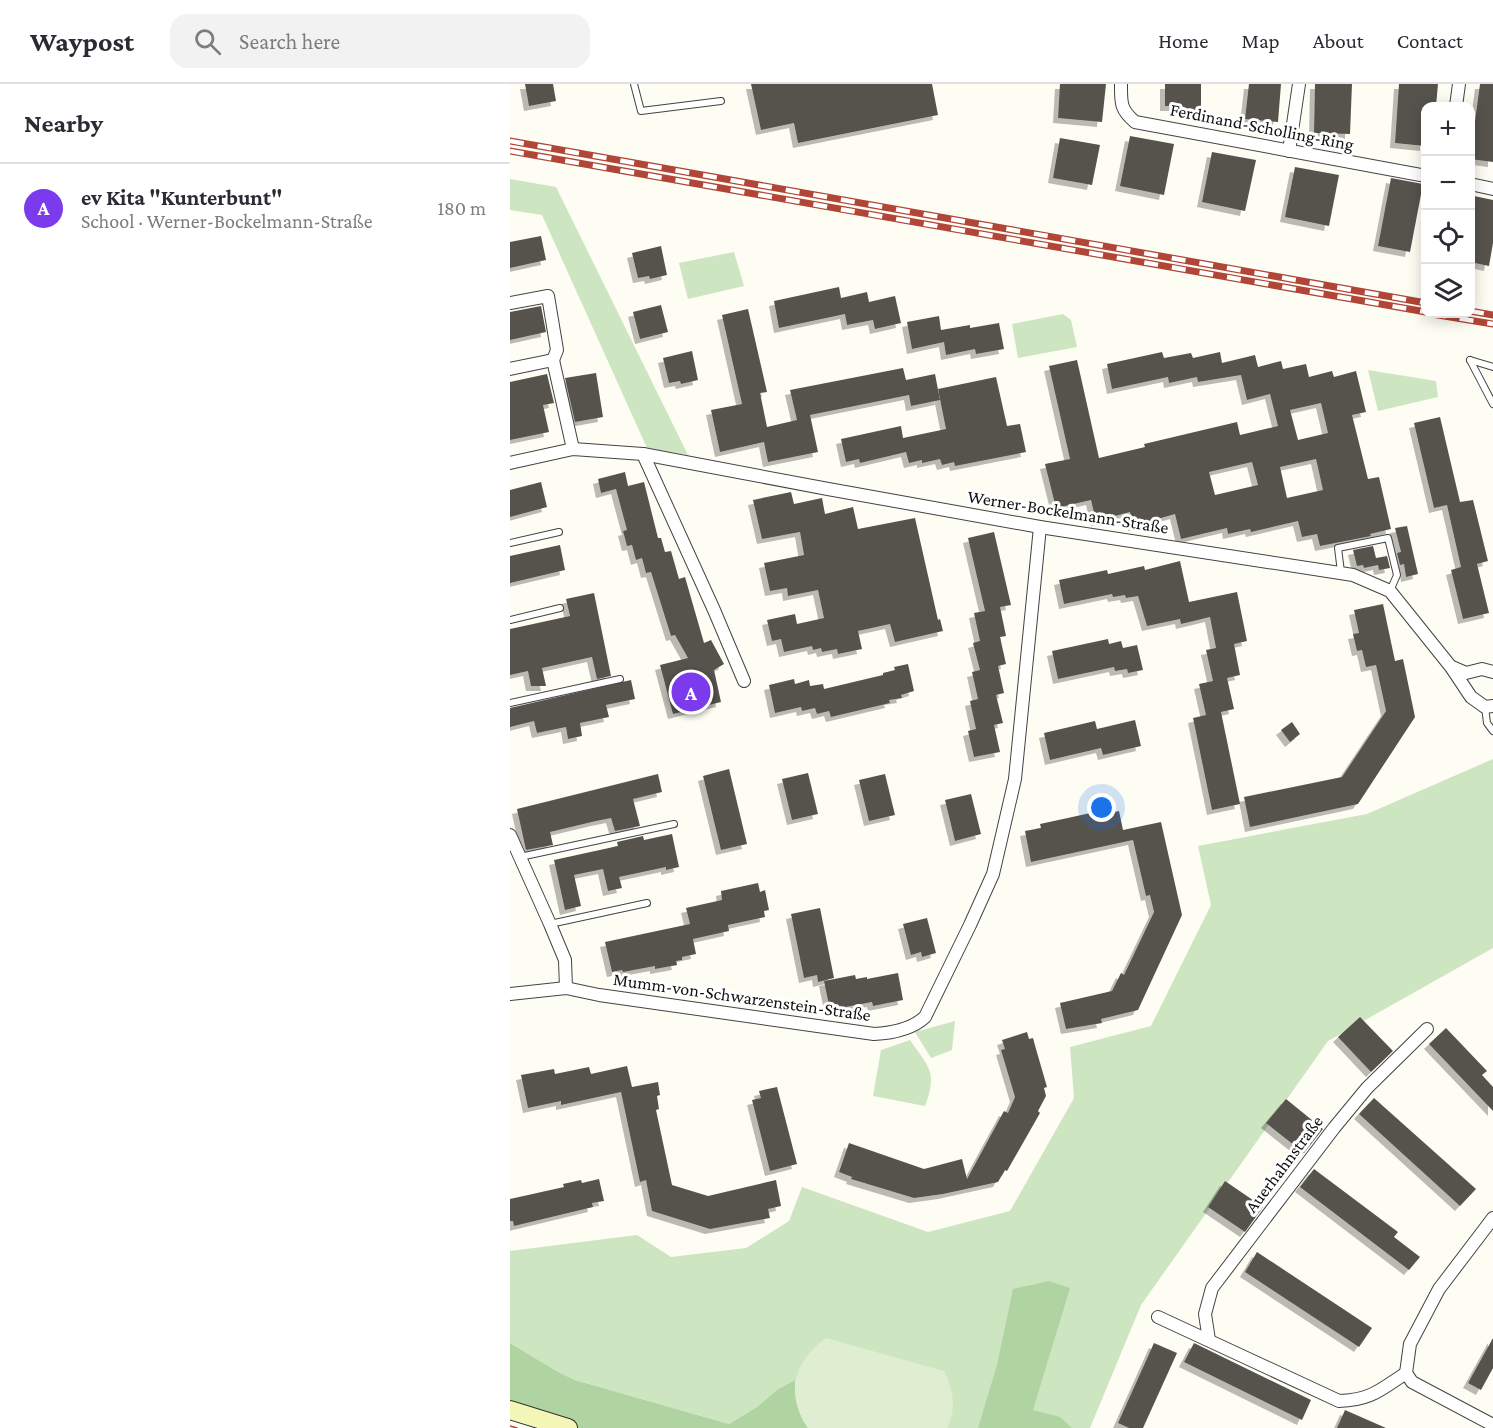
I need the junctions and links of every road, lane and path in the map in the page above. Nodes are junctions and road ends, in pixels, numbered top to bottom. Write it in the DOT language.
graph roads {
  1 [pos="634,84"];
  2 [pos="1121,84"];
  3 [pos="1299,84"];
  4 [pos="1459,84"];
  5 [pos="721,101"];
  6 [pos="1457,102"];
  7 [pos="1289,151"];
  8 [pos="1421,175"];
  9 [pos="1475,185"];
  10 [pos="1493,189"];
  11 [pos="510,303"];
  12 [pos="553,360"];
  13 [pos="1493,367"];
  14 [pos="510,369"];
  15 [pos="1493,404"];
  16 [pos="573,449"];
  17 [pos="643,454"];
  18 [pos="510,463"];
  19 [pos="1040,527"];
  20 [pos="559,532"];
  21 [pos="510,543"];
  22 [pos="1341,572"];
  23 [pos="1390,591"];
  24 [pos="560,608"];
  25 [pos="510,620"];
  26 [pos="1450,667"];
  27 [pos="1493,672"];
  28 [pos="620,679"];
  29 [pos="744,681"];
  30 [pos="510,703"];
  31 [pos="1489,707"];
  32 [pos="1493,731"];
  33 [pos="674,824"];
  34 [pos="510,835"];
  35 [pos="520,857"];
  36 [pos="646,903"];
  37 [pos="550,924"];
  38 [pos="566,988"];
  39 [pos="510,994"];
  40 [pos="1427,1029"];
  41 [pos="1493,1218"];
  42 [pos="1158,1317"];
  43 [pos="1209,1340"];
  44 [pos="1406,1373"];
  45 [pos="510,1402"];
  46 [pos="510,1410"];
  47 [pos="547,1422"];
  48 [pos="1493,1425"];
  49 [pos="568,1428"];
  1 -- 5 [label="lane"];
  2 -- 7 [label="street, Ferdinand-Scholling-Ring"];
  3 -- 7 [label="street"];
  4 -- 6 [label="street"];
  7 -- 8 [label="street, Ferdinand-Scholling-Ring"];
  9 -- 10 [label="street"];
  11 -- 12 [label="street"];
  12 -- 14 [label="street"];
  12 -- 16 [label="street"];
  13 -- 15 [label="lane"];
  16 -- 17 [label="street, Werner-Bockelmann-Straße"];
  16 -- 18 [label="street, Werner-Bockelmann-Straße"];
  17 -- 19 [label="street, Werner-Bockelmann-Straße"];
  17 -- 29 [label="street"];
  19 -- 22 [label="street, Werner-Bockelmann-Straße"];
  19 -- 38 [label="street, Mumm-von-Schwarzenstein-Straße"];
  20 -- 21 [label="lane"];
  22 -- 23 [label="street, Werner-Bockelmann-Straße"];
  22 -- 23 [label="lane"];
  23 -- 26 [label="street, Werner-Bockelmann-Straße"];
  24 -- 25 [label="lane"];
  26 -- 27 [label="street"];
  26 -- 31 [label="street, Werner-Bockelmann-Straße"];
  28 -- 30 [label="lane"];
  31 -- 32 [label="lane"];
  33 -- 35 [label="lane"];
  34 -- 35 [label="street"];
  35 -- 37 [label="street"];
  36 -- 37 [label="lane"];
  37 -- 38 [label="street"];
  38 -- 39 [label="street, Mumm-von-Schwarzenstein-Straße"];
  40 -- 43 [label="street, Auerhahnstraße"];
  41 -- 44 [label="street"];
  42 -- 43 [label="street"];
  43 -- 44 [label="street"];
  44 -- 48 [label="street"];
  45 -- 47 [label="street"];
  46 -- 47 [label="main road"];
  47 -- 49 [label="main road"];
}
